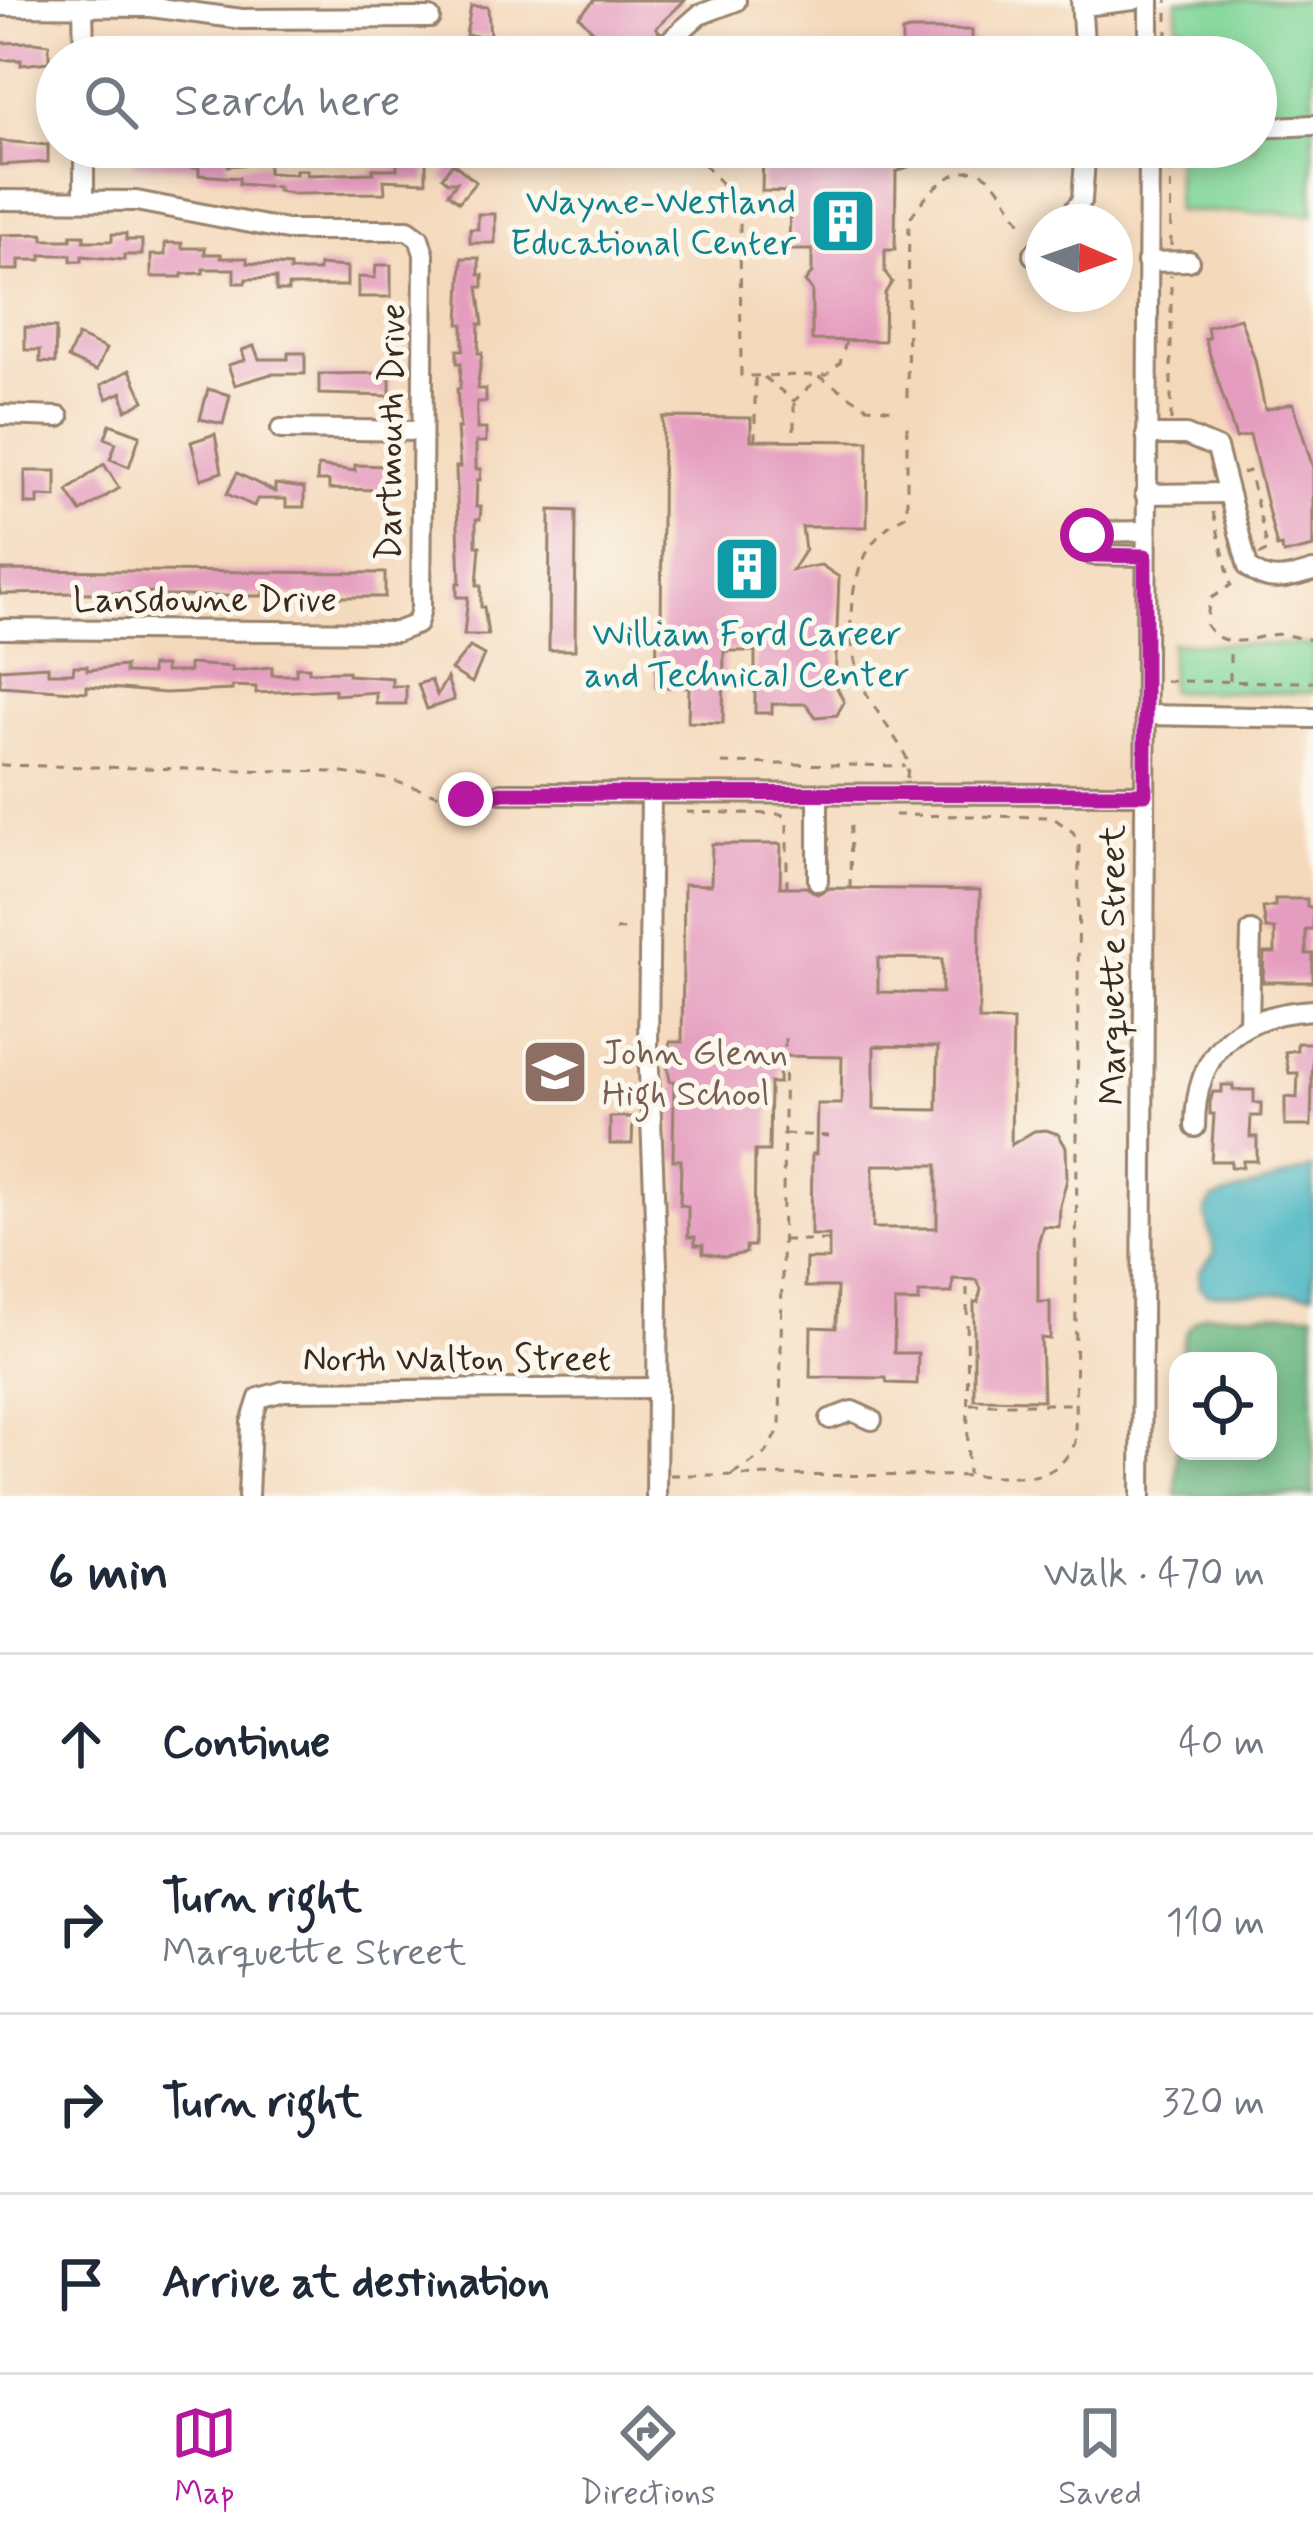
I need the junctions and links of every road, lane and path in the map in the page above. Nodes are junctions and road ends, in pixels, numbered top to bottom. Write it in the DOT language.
graph roads {
  1 [pos="1134,0"];
  2 [pos="1149,0"];
  3 [pos="1167,0"];
  4 [pos="736,1"];
  5 [pos="1082,3"];
  6 [pos="0,6"];
  7 [pos="83,6"];
  8 [pos="293,10"];
  9 [pos="430,18"];
  10 [pos="84,36"];
  11 [pos="675,36"];
  12 [pos="1084,36"];
  13 [pos="1149,36"];
  14 [pos="1167,36"];
  15 [pos="1313,125"];
  16 [pos="1277,127"];
  17 [pos="84,168"];
  18 [pos="708,168"];
  19 [pos="1084,168"];
  20 [pos="1149,168"];
  21 [pos="1172,168"];
  22 [pos="0,200"];
  23 [pos="84,200"];
  24 [pos="1079,204"];
  25 [pos="1024,227"];
  26 [pos="1180,261"];
  27 [pos="1148,262"];
  28 [pos="846,341"];
  29 [pos="755,376"];
  30 [pos="763,376"];
  31 [pos="820,377"];
  32 [pos="907,397"];
  33 [pos="794,401"];
  34 [pos="896,410"];
  35 [pos="0,415"];
  36 [pos="59,417"];
  37 [pos="907,420"];
  38 [pos="1171,427"];
  39 [pos="281,429"];
  40 [pos="422,431"];
  41 [pos="794,435"];
  42 [pos="1146,435"];
  43 [pos="755,440"];
  44 [pos="1145,494"];
  45 [pos="1219,497"];
  46 [pos="1145,531"];
  47 [pos="1145,556"];
  48 [pos="1313,571"];
  49 [pos="0,629"];
  50 [pos="410,629"];
  51 [pos="1313,639"];
  52 [pos="1230,642"];
  53 [pos="1145,682"];
  54 [pos="1230,682"];
  55 [pos="1313,682"];
  56 [pos="1145,715"];
  57 [pos="1313,718"];
  58 [pos="722,763"];
  59 [pos="0,765"];
  60 [pos="907,766"];
  61 [pos="907,784"];
  62 [pos="501,793"];
  63 [pos="651,794"];
  64 [pos="818,794"];
  65 [pos="1145,794"];
  66 [pos="686,812"];
  67 [pos="895,815"];
  68 [pos="850,818"];
  69 [pos="818,881"];
  70 [pos="787,887"];
  71 [pos="850,888"];
  72 [pos="630,929"];
  73 [pos="615,930"];
  74 [pos="1251,931"];
  75 [pos="1313,1010"];
  76 [pos="1241,1028"];
  77 [pos="785,1038"];
  78 [pos="1195,1127"];
  79 [pos="783,1134"];
  80 [pos="830,1136"];
  81 [pos="782,1240"];
  82 [pos="829,1240"];
  83 [pos="967,1288"];
  84 [pos="657,1388"];
  85 [pos="966,1404"];
  86 [pos="1076,1404"];
  87 [pos="830,1419"];
  88 [pos="872,1420"];
  89 [pos="667,1470"];
  90 [pos="730,1474"];
  91 [pos="968,1476"];
  92 [pos="248,1496"];
  93 [pos="656,1496"];
  94 [pos="1141,1496"];
  1 -- 5 [label="street"];
  2 -- 13 [label="street"];
  3 -- 14 [label="path"];
  4 -- 11 [label="street"];
  5 -- 12 [label="street"];
  6 -- 7 [label="street"];
  7 -- 8 [label="street"];
  7 -- 10 [label="street"];
  8 -- 9 [label="street"];
  15 -- 16 [label="street"];
  17 -- 23 [label="street"];
  18 -- 29 [label="path"];
  19 -- 24 [label="street"];
  20 -- 27 [label="street, Marquette Street"];
  21 -- 26 [label="path"];
  22 -- 23 [label="street"];
  23 -- 40 [label="street, Dartmouth Drive"];
  25 -- 32 [label="path"];
  26 -- 27 [label="street"];
  26 -- 38 [label="path"];
  27 -- 42 [label="street, Marquette Street"];
  28 -- 31 [label="path"];
  29 -- 30 [label="path"];
  29 -- 43 [label="path"];
  30 -- 31 [label="path"];
  30 -- 33 [label="path"];
  31 -- 33 [label="path"];
  31 -- 34 [label="path"];
  33 -- 41 [label="path"];
  35 -- 36 [label="street"];
  37 -- 60 [label="path"];
  39 -- 40 [label="street"];
  40 -- 50 [label="street, Dartmouth Drive"];
  42 -- 44 [label="street, Marquette Street"];
  42 -- 45 [label="street"];
  44 -- 45 [label="street"];
  44 -- 46 [label="street, Marquette Street"];
  45 -- 48 [label="street"];
  45 -- 52 [label="path"];
  46 -- 47 [label="street, Marquette Street"];
  46 -- 47 [label="street"];
  47 -- 53 [label="street, Marquette Street"];
  49 -- 50 [label="street, Lansdowne Drive"];
  51 -- 52 [label="path"];
  52 -- 54 [label="path"];
  53 -- 54 [label="path"];
  53 -- 56 [label="street, Marquette Street"];
  54 -- 55 [label="path"];
  56 -- 57 [label="street"];
  56 -- 65 [label="street, Marquette Street"];
  58 -- 60 [label="path"];
  59 -- 62 [label="path"];
  60 -- 61 [label="path"];
  62 -- 63 [label="street"];
  63 -- 64 [label="street"];
  63 -- 84 [label="street"];
  64 -- 65 [label="street"];
  64 -- 69 [label="street"];
  65 -- 94 [label="street, Marquette Street"];
  66 -- 70 [label="path"];
  67 -- 86 [label="path"];
  68 -- 71 [label="path"];
  72 -- 73 [label="path"];
  74 -- 76 [label="street"];
  75 -- 76 [label="street"];
  76 -- 78 [label="street"];
  77 -- 79 [label="path"];
  79 -- 80 [label="path"];
  79 -- 81 [label="path"];
  81 -- 82 [label="path"];
  81 -- 90 [label="path"];
  83 -- 85 [label="path"];
  84 -- 92 [label="street, North Walton Street"];
  84 -- 93 [label="street"];
  85 -- 86 [label="path"];
  85 -- 91 [label="path"];
  86 -- 91 [label="path"];
  87 -- 88 [label="street"];
  89 -- 90 [label="path"];
  90 -- 91 [label="path"];
}
